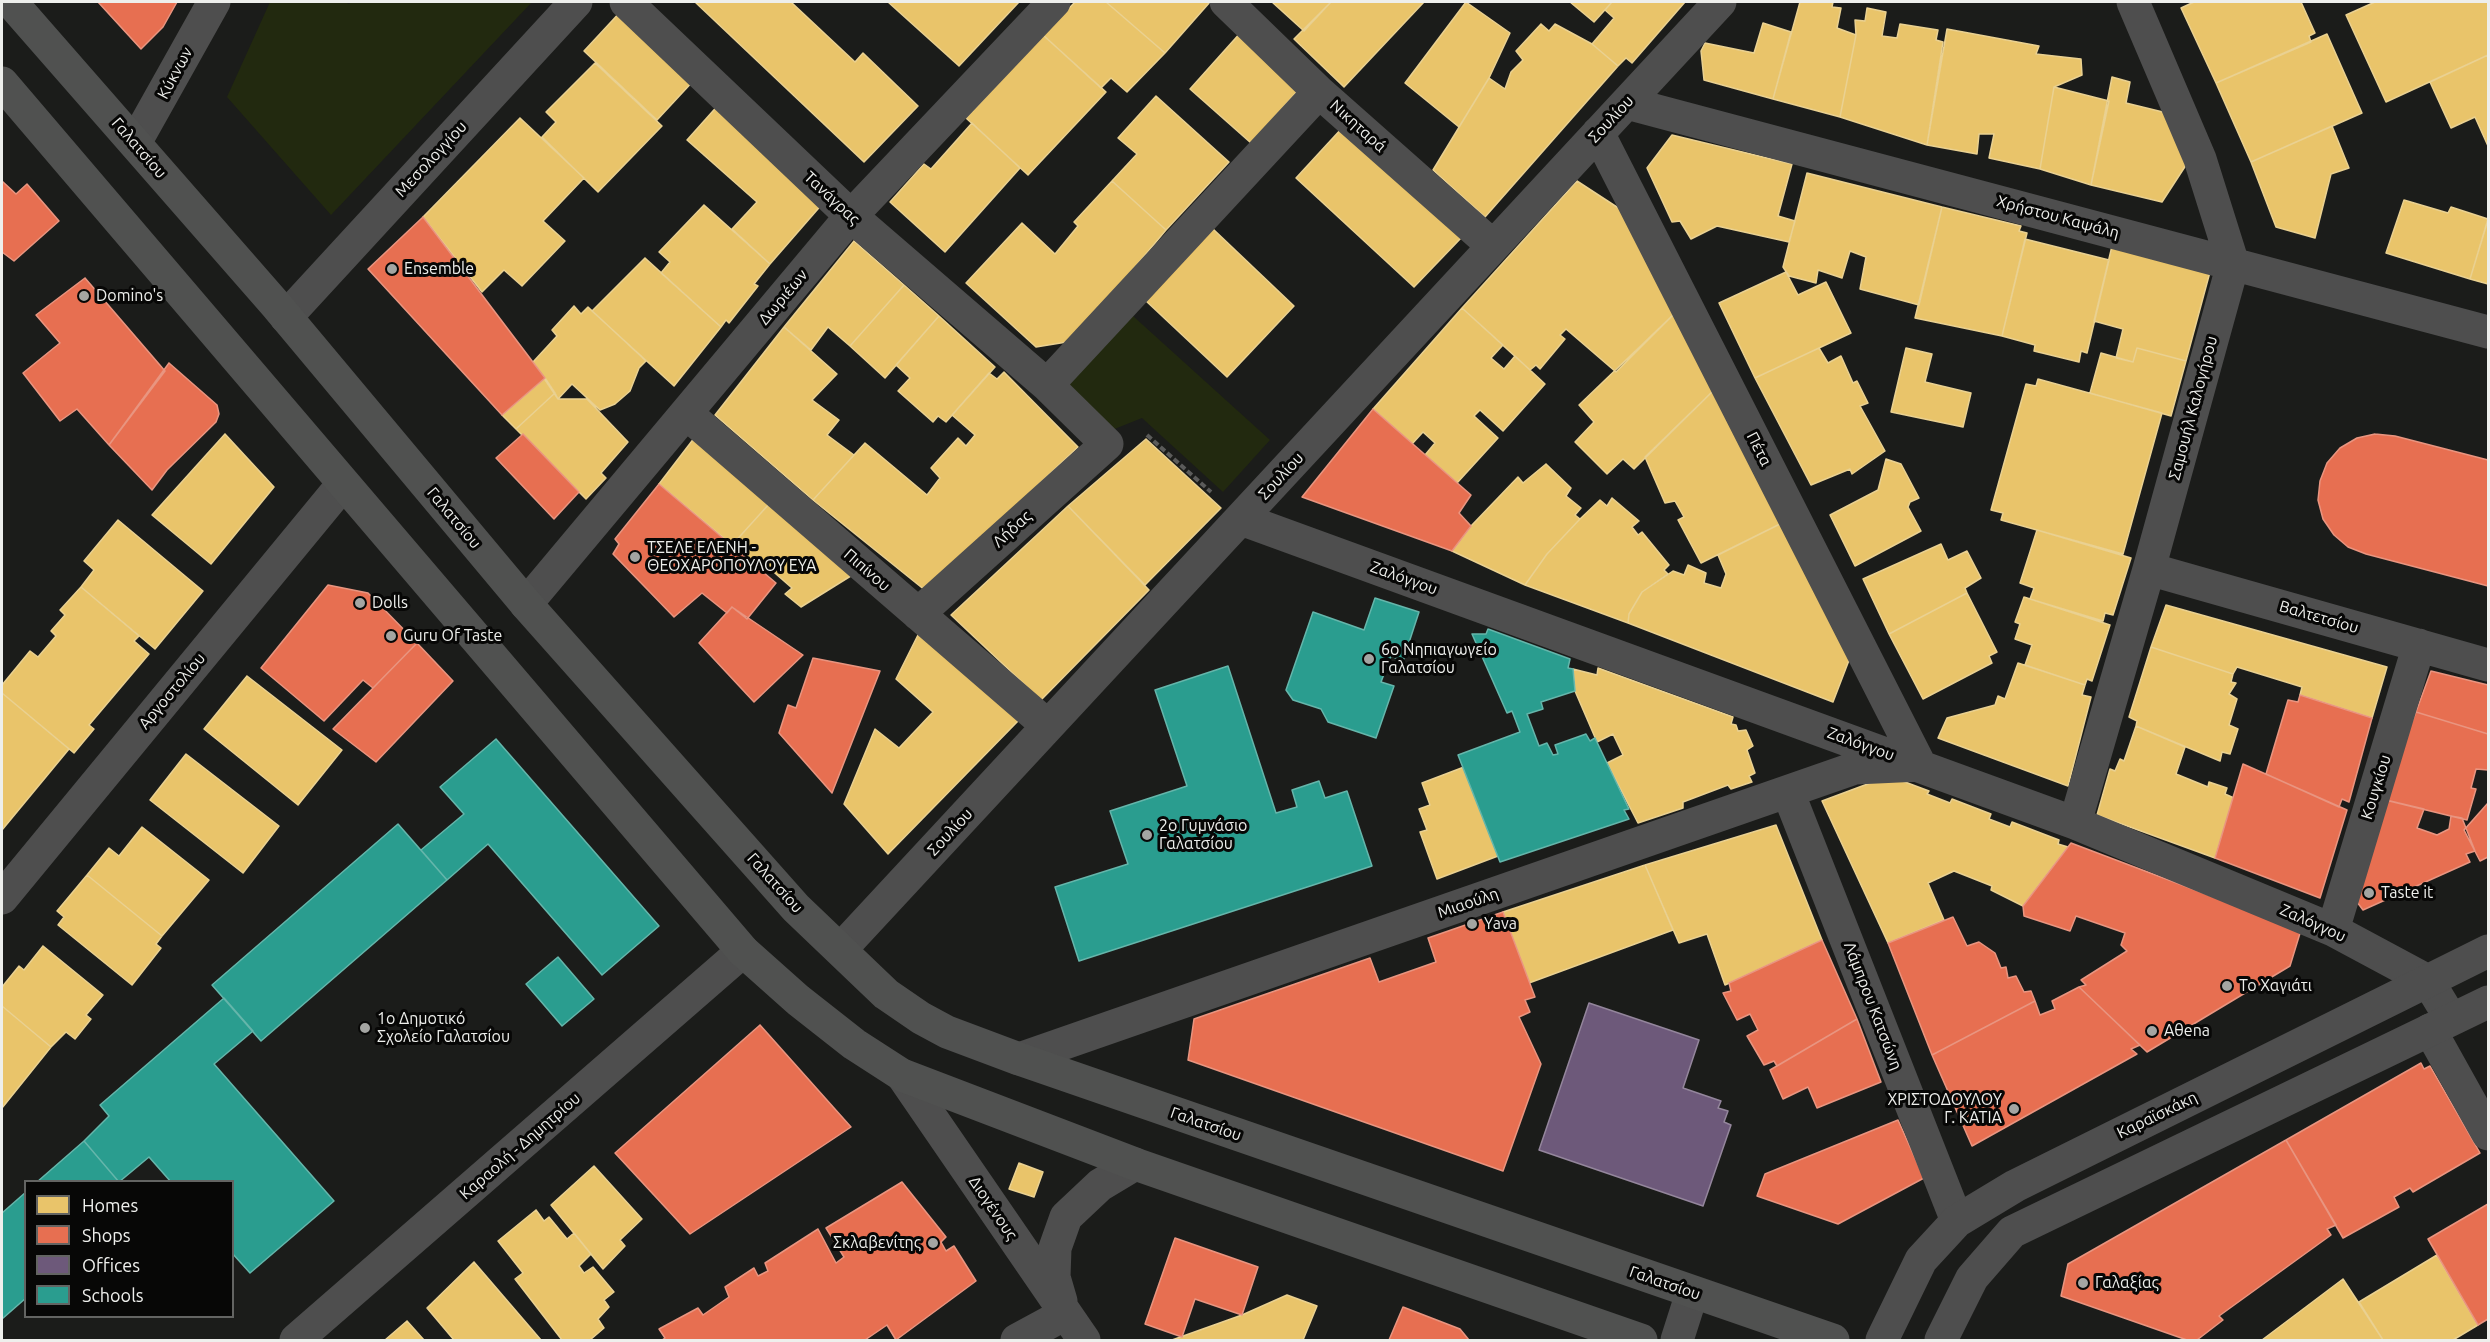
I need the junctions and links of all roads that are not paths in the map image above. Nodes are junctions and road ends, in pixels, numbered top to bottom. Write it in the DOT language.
graph roads {
  1 [pos="11,2"];
  2 [pos="214,2"];
  3 [pos="576,2"];
  4 [pos="626,2"];
  5 [pos="1053,2"];
  6 [pos="1226,2"];
  7 [pos="1720,2"];
  8 [pos="2133,2"];
  9 [pos="2,83"];
  10 [pos="1319,92"];
  11 [pos="1627,103"];
  12 [pos="1598,133"];
  13 [pos="135,143"];
  14 [pos="850,216"];
  15 [pos="1493,246"];
  16 [pos="2233,264"];
  17 [pos="286,317"];
  18 [pos="2488,332"];
  19 [pos="1047,385"];
  20 [pos="686,413"];
  21 [pos="1107,444"];
  22 [pos="343,484"];
  23 [pos="1241,519"];
  24 [pos="2149,569"];
  25 [pos="526,604"];
  26 [pos="918,614"];
  27 [pos="2419,645"];
  28 [pos="2488,665"];
  29 [pos="1048,726"];
  30 [pos="1920,765"];
  31 [pos="1788,792"];
  32 [pos="2075,823"];
  33 [pos="2,898"];
  34 [pos="2333,930"];
  35 [pos="841,949"];
  36 [pos="743,951"];
  37 [pos="2488,951"];
  38 [pos="2428,981"];
  39 [pos="2488,1002"];
  40 [pos="2441,1025"];
  41 [pos="1019,1059"];
  42 [pos="903,1075"];
  43 [pos="2488,1134"];
  44 [pos="1135,1164"];
  45 [pos="1957,1221"];
  46 [pos="1692,1293"];
  47 [pos="1065,1314"];
  48 [pos="296,1341"];
  49 [pos="1017,1341"];
  50 [pos="1084,1341"];
  51 [pos="1641,1341"];
  52 [pos="1677,1341"];
  53 [pos="1833,1341"];
  54 [pos="1882,1341"];
  55 [pos="1941,1341"];
  1 -- 13 [label="main road, Γαλατσίου"];
  2 -- 13 [label="street, Κύκνων"];
  3 -- 17 [label="street, Μεσολογγίου"];
  4 -- 14 [label="street, Τανάγρας"];
  5 -- 14 [label="street, Δωριέων"];
  6 -- 10 [label="street, Νικηταρά"];
  7 -- 11 [label="street, Σουλίου"];
  8 -- 16 [label="street"];
  9 -- 22 [label="main road"];
  10 -- 15 [label="street, Νικηταρά"];
  10 -- 19 [label="street"];
  11 -- 12 [label="street, Σουλίου"];
  11 -- 16 [label="street, Χρήστου Καψάλη"];
  12 -- 15 [label="street, Σουλίου"];
  12 -- 30 [label="street, Πέτα"];
  13 -- 17 [label="main road, Γαλατσίου"];
  14 -- 19 [label="street, Τανάγρας"];
  14 -- 20 [label="street, Δωριέων"];
  15 -- 23 [label="street, Σουλίου"];
  16 -- 18 [label="street, Χρήστου Καψάλη"];
  16 -- 24 [label="street, Σαμουήλ Καλογήρου"];
  17 -- 25 [label="main road, Γαλατσίου"];
  19 -- 21 [label="street, Τανάγρας"];
  20 -- 25 [label="street, Δωριέων"];
  20 -- 26 [label="street, Πιπίνου"];
  21 -- 26 [label="street, Λήδας"];
  22 -- 33 [label="street, Αργοστολίου"];
  22 -- 36 [label="main road"];
  23 -- 29 [label="street, Σουλίου"];
  23 -- 30 [label="street, Ζαλόγγου"];
  24 -- 27 [label="street, Βαλτετσίου"];
  24 -- 32 [label="street, Σαμουήλ Καλογήρου"];
  25 -- 35 [label="main road, Γαλατσίου"];
  26 -- 29 [label="street, Πιπίνου"];
  27 -- 28 [label="street, Βαλτετσίου"];
  27 -- 34 [label="street, Κουγκίου"];
  29 -- 35 [label="street, Σουλίου"];
  30 -- 31 [label="street, Μιαούλη"];
  30 -- 32 [label="street, Ζαλόγγου"];
  31 -- 41 [label="street, Μιαούλη"];
  31 -- 45 [label="street, Λάμπρου Κατσώνη"];
  32 -- 34 [label="street, Ζαλόγγου"];
  34 -- 38 [label="street, Ζαλόγγου"];
  35 -- 41 [label="main road, Γαλατσίου"];
  36 -- 42 [label="main road"];
  36 -- 48 [label="street, Καραολή - Δημητρίου"];
  37 -- 38 [label="street, Καραϊσκάκη"];
  38 -- 40 [label="street"];
  38 -- 45 [label="street, Καραϊσκάκη"];
  39 -- 40 [label="street"];
  40 -- 43 [label="street"];
  40 -- 55 [label="street"];
  41 -- 46 [label="main road, Γαλατσίου"];
  42 -- 44 [label="main road"];
  42 -- 47 [label="street, Διογένους"];
  44 -- 47 [label="street"];
  44 -- 51 [label="main road"];
  45 -- 54 [label="street, Καραϊσκάκη"];
  46 -- 52 [label="street"];
  46 -- 53 [label="main road, Γαλατσίου"];
  47 -- 49 [label="street"];
  47 -- 50 [label="street, Διογένους"];
}
